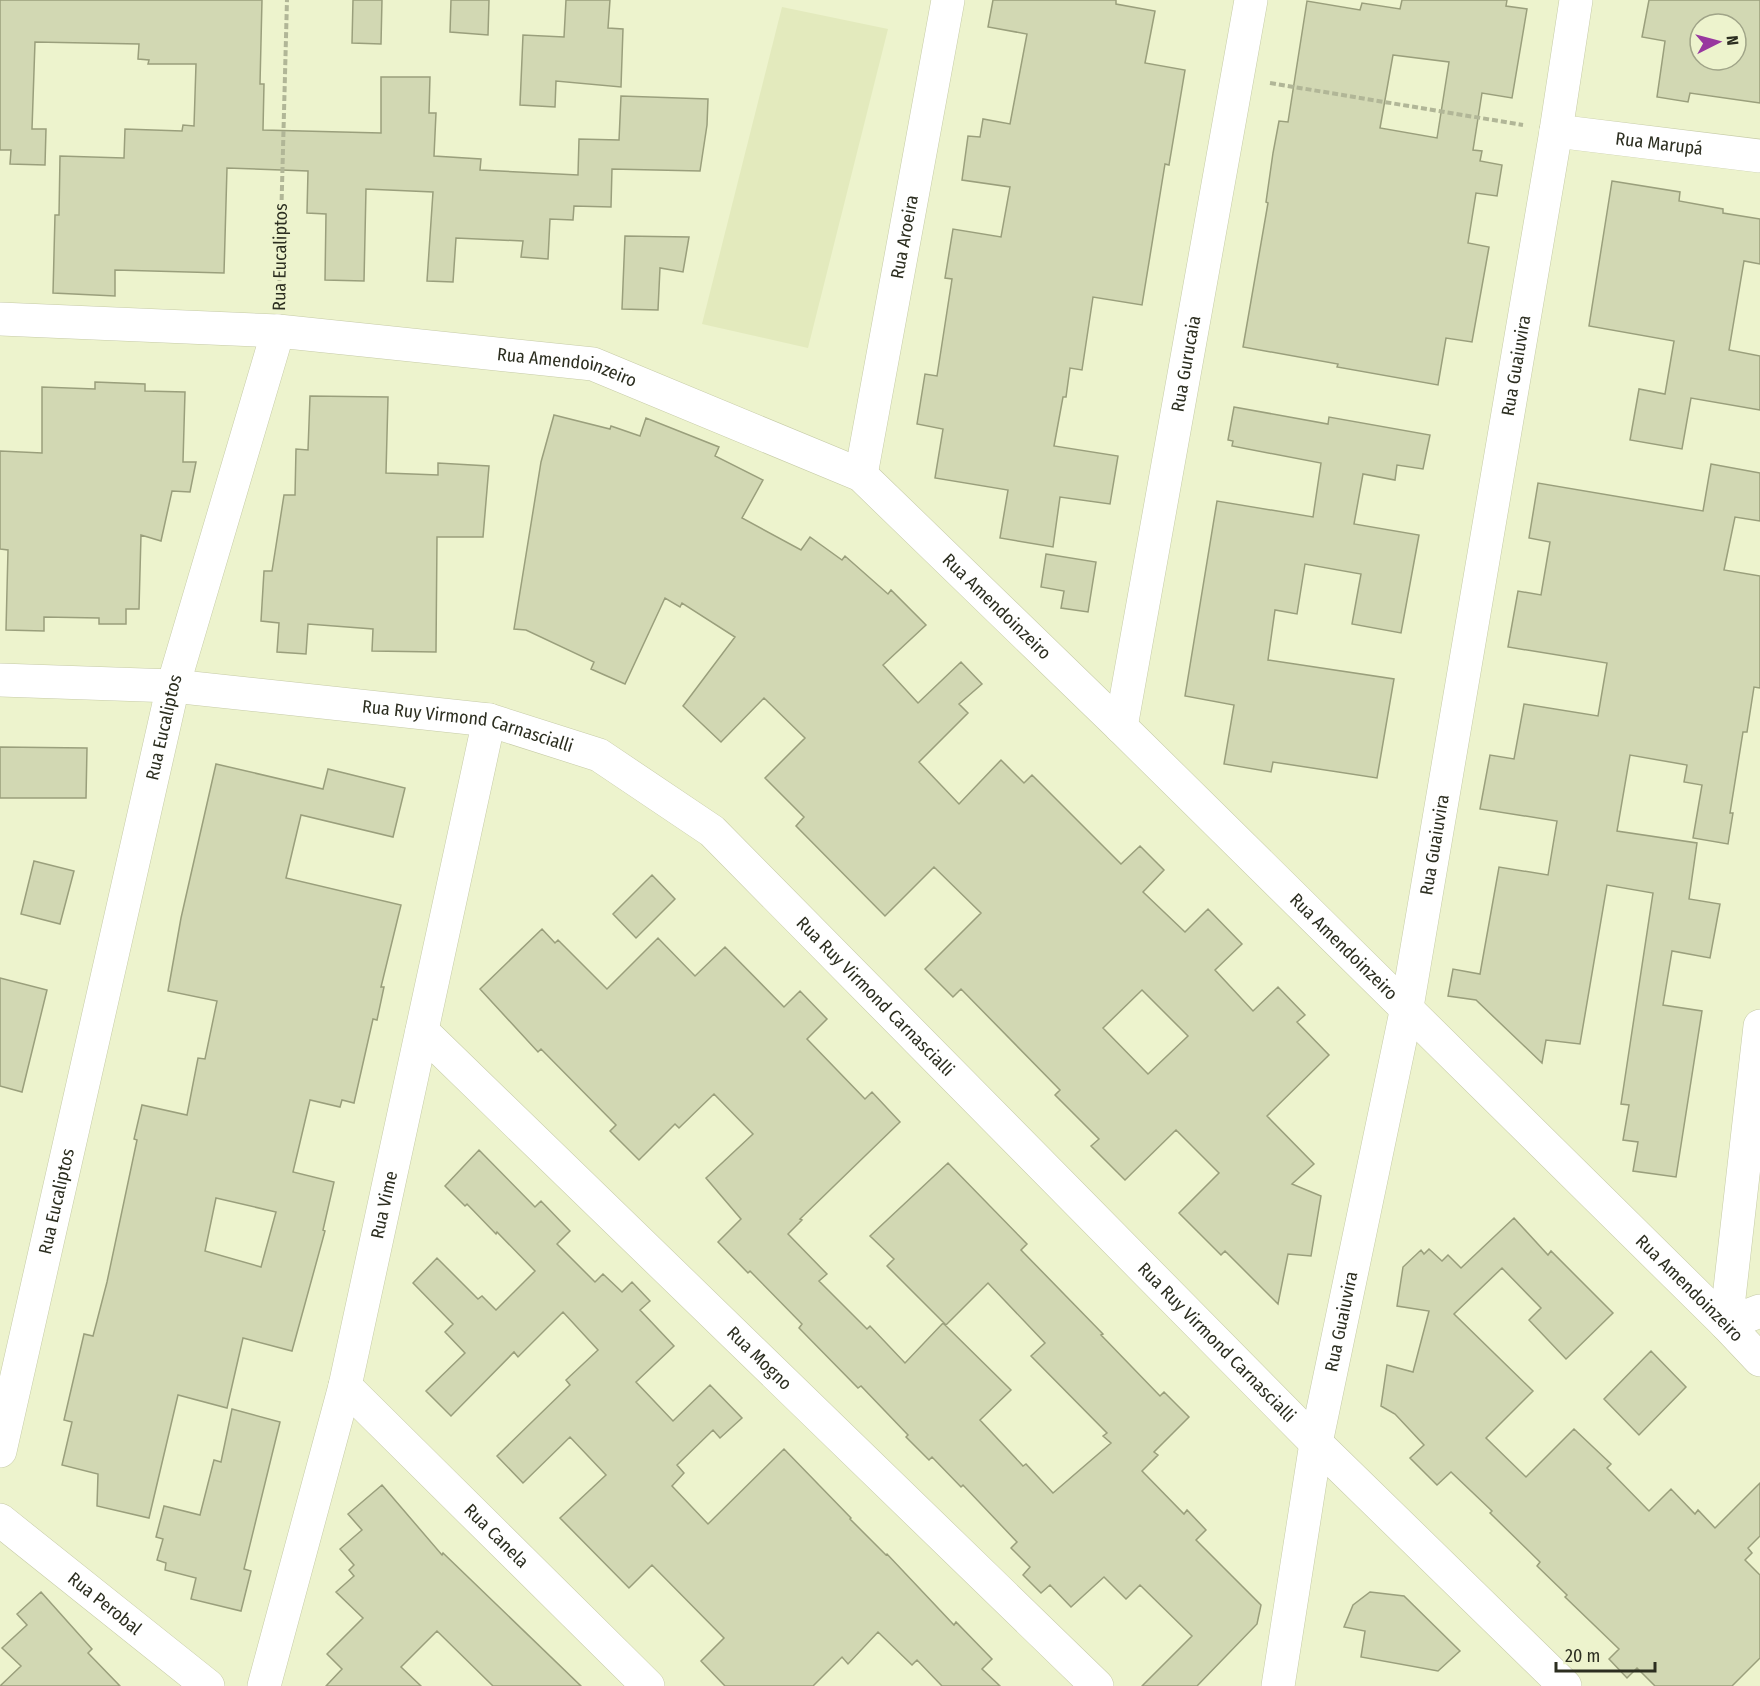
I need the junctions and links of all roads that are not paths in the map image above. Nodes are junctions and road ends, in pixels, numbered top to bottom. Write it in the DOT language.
graph roads {
  1 [pos="948,0"];
  2 [pos="1251,0"];
  3 [pos="1576,0"];
  4 [pos="1556,131"];
  5 [pos="1760,156"];
  6 [pos="0,319"];
  7 [pos="278,331"];
  8 [pos="861,475"];
  9 [pos="0,680"];
  10 [pos="173,686"];
  11 [pos="489,720"];
  12 [pos="1121,727"];
  13 [pos="1407,1007"];
  14 [pos="1760,1026"];
  15 [pos="422,1031"];
  16 [pos="1760,1311"];
  17 [pos="1726,1324"];
  18 [pos="1760,1360"];
  19 [pos="345,1386"];
  20 [pos="1316,1443"];
  21 [pos="0,1451"];
  22 [pos="0,1520"];
  23 [pos="208,1686"];
  24 [pos="264,1686"];
  25 [pos="648,1686"];
  26 [pos="1097,1686"];
  27 [pos="1278,1686"];
  28 [pos="1565,1686"];
  1 -- 8 [label="street, Rua Aroeira"];
  2 -- 12 [label="street, Rua Gurucaia"];
  3 -- 4 [label="street, Rua Guaiuvira"];
  4 -- 5 [label="street, Rua Marupá"];
  4 -- 13 [label="street, Rua Guaiuvira"];
  6 -- 7 [label="street, Rua Amendoinzeiro"];
  7 -- 8 [label="street, Rua Amendoinzeiro"];
  7 -- 10 [label="street, Rua Eucaliptos"];
  8 -- 12 [label="street, Rua Amendoinzeiro"];
  9 -- 10 [label="street, Rua Ruy Virmond Carnascialli"];
  10 -- 11 [label="street, Rua Ruy Virmond Carnascialli"];
  10 -- 21 [label="street, Rua Eucaliptos"];
  11 -- 15 [label="street, Rua Vime"];
  11 -- 20 [label="street, Rua Ruy Virmond Carnascialli"];
  12 -- 13 [label="street, Rua Amendoinzeiro"];
  13 -- 17 [label="street, Rua Amendoinzeiro"];
  13 -- 20 [label="street, Rua Guaiuvira"];
  14 -- 17 [label="street"];
  15 -- 19 [label="street, Rua Vime"];
  15 -- 26 [label="street, Rua Mogno"];
  16 -- 17 [label="street"];
  17 -- 18 [label="street, Rua Amendoinzeiro"];
  19 -- 24 [label="street, Rua Vime"];
  19 -- 25 [label="street, Rua Canela"];
  20 -- 27 [label="street, Rua Guaiuvira"];
  20 -- 28 [label="street, Rua Ruy Virmond Carnascialli"];
  22 -- 23 [label="street, Rua Perobal"];
}
